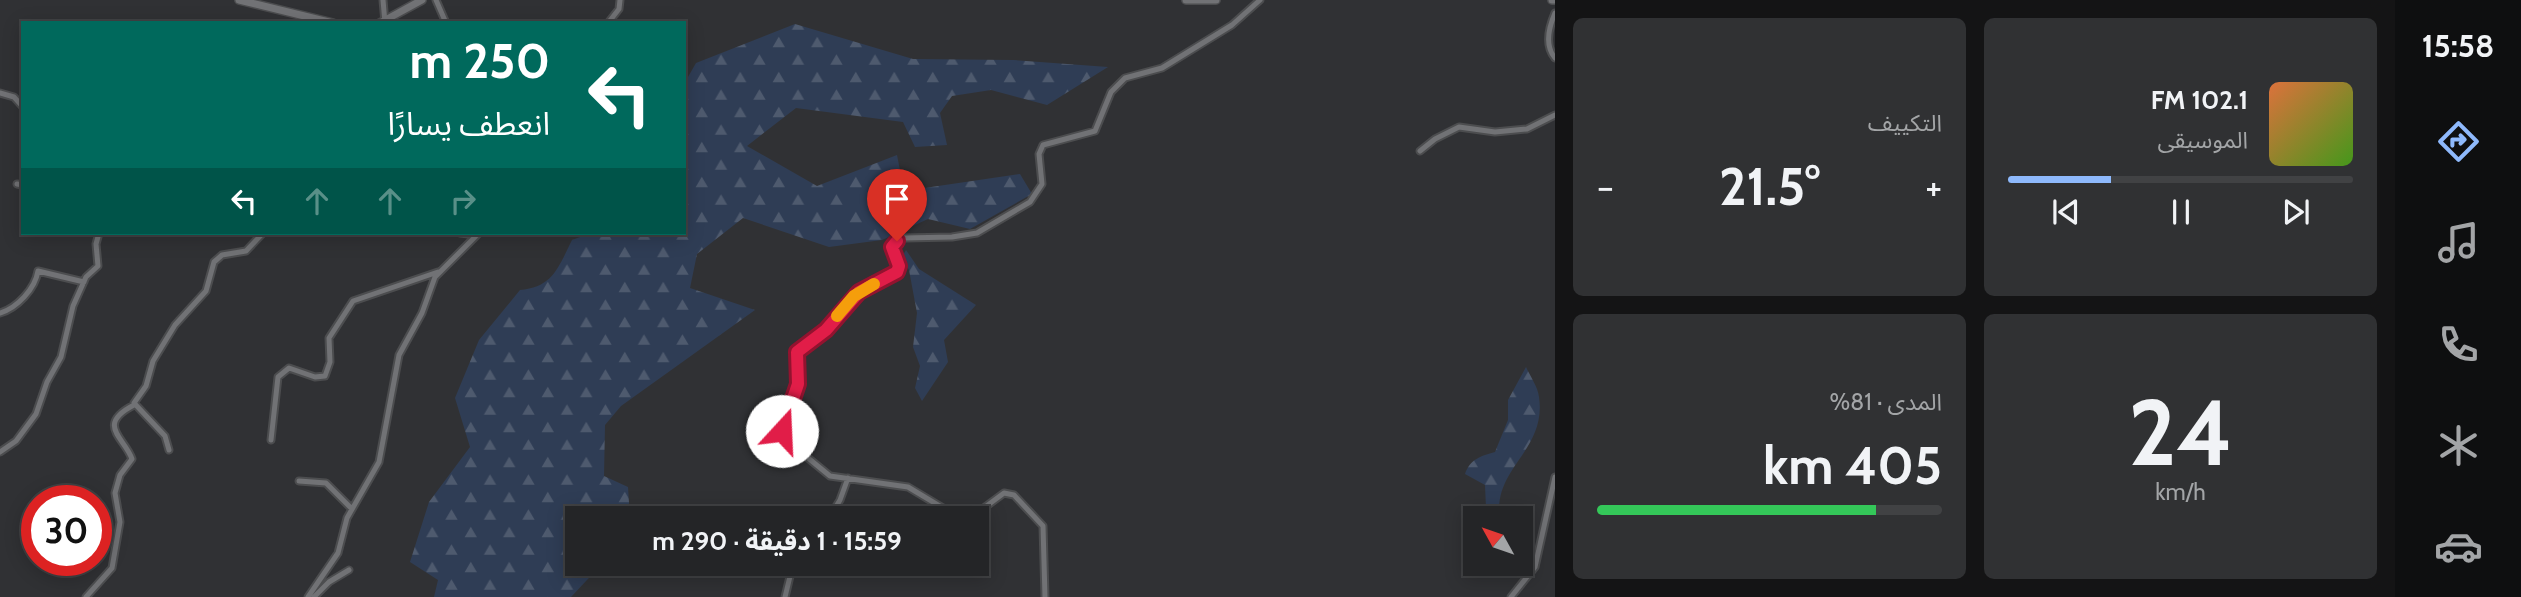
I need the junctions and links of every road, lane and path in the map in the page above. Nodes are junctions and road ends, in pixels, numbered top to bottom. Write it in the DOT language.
graph roads {
  1 [pos="239,0"];
  2 [pos="383,0"];
  3 [pos="422,0"];
  4 [pos="436,0"];
  5 [pos="620,0"];
  6 [pos="1186,0"];
  7 [pos="1216,0"];
  8 [pos="1260,0"];
  9 [pos="1555,13"];
  10 [pos="325,21"];
  11 [pos="383,21"];
  12 [pos="385,21"];
  13 [pos="445,21"];
  14 [pos="609,21"];
  15 [pos="1555,58"];
  16 [pos="0,93"];
  17 [pos="21,104"];
  18 [pos="1555,114"];
  19 [pos="1420,151"];
  20 [pos="98,235"];
  21 [pos="261,235"];
  22 [pos="476,235"];
  23 [pos="438,272"];
  24 [pos="84,282"];
  25 [pos="0,313"];
  26 [pos="134,405"];
  27 [pos="271,440"];
  28 [pos="169,450"];
  29 [pos="0,452"];
  30 [pos="1555,477"];
  31 [pos="848,478"];
  32 [pos="299,481"];
  33 [pos="836,506"];
  34 [pos="352,509"];
  35 [pos="349,570"];
  36 [pos="790,576"];
  37 [pos="86,597"];
  38 [pos="308,597"];
  39 [pos="314,597"];
  40 [pos="785,597"];
  41 [pos="1045,597"];
  42 [pos="1511,597"];
  1 -- 10 [label="street"];
  2 -- 11 [label="street"];
  3 -- 12 [label="street"];
  4 -- 13 [label="street"];
  5 -- 14 [label="street"];
  6 -- 7 [label="street"];
  8 -- 31 [label="street"];
  9 -- 15 [label="street"];
  16 -- 17 [label="street"];
  18 -- 19 [label="street"];
  20 -- 24 [label="street"];
  21 -- 26 [label="street"];
  22 -- 23 [label="street"];
  23 -- 27 [label="street"];
  23 -- 34 [label="street"];
  24 -- 25 [label="street"];
  24 -- 29 [label="street"];
  26 -- 28 [label="street"];
  26 -- 37 [label="street"];
  30 -- 42 [label="street"];
  31 -- 33 [label="street"];
  31 -- 41 [label="street"];
  32 -- 34 [label="street"];
  34 -- 38 [label="street"];
  35 -- 39 [label="street"];
  36 -- 40 [label="street"];
}
